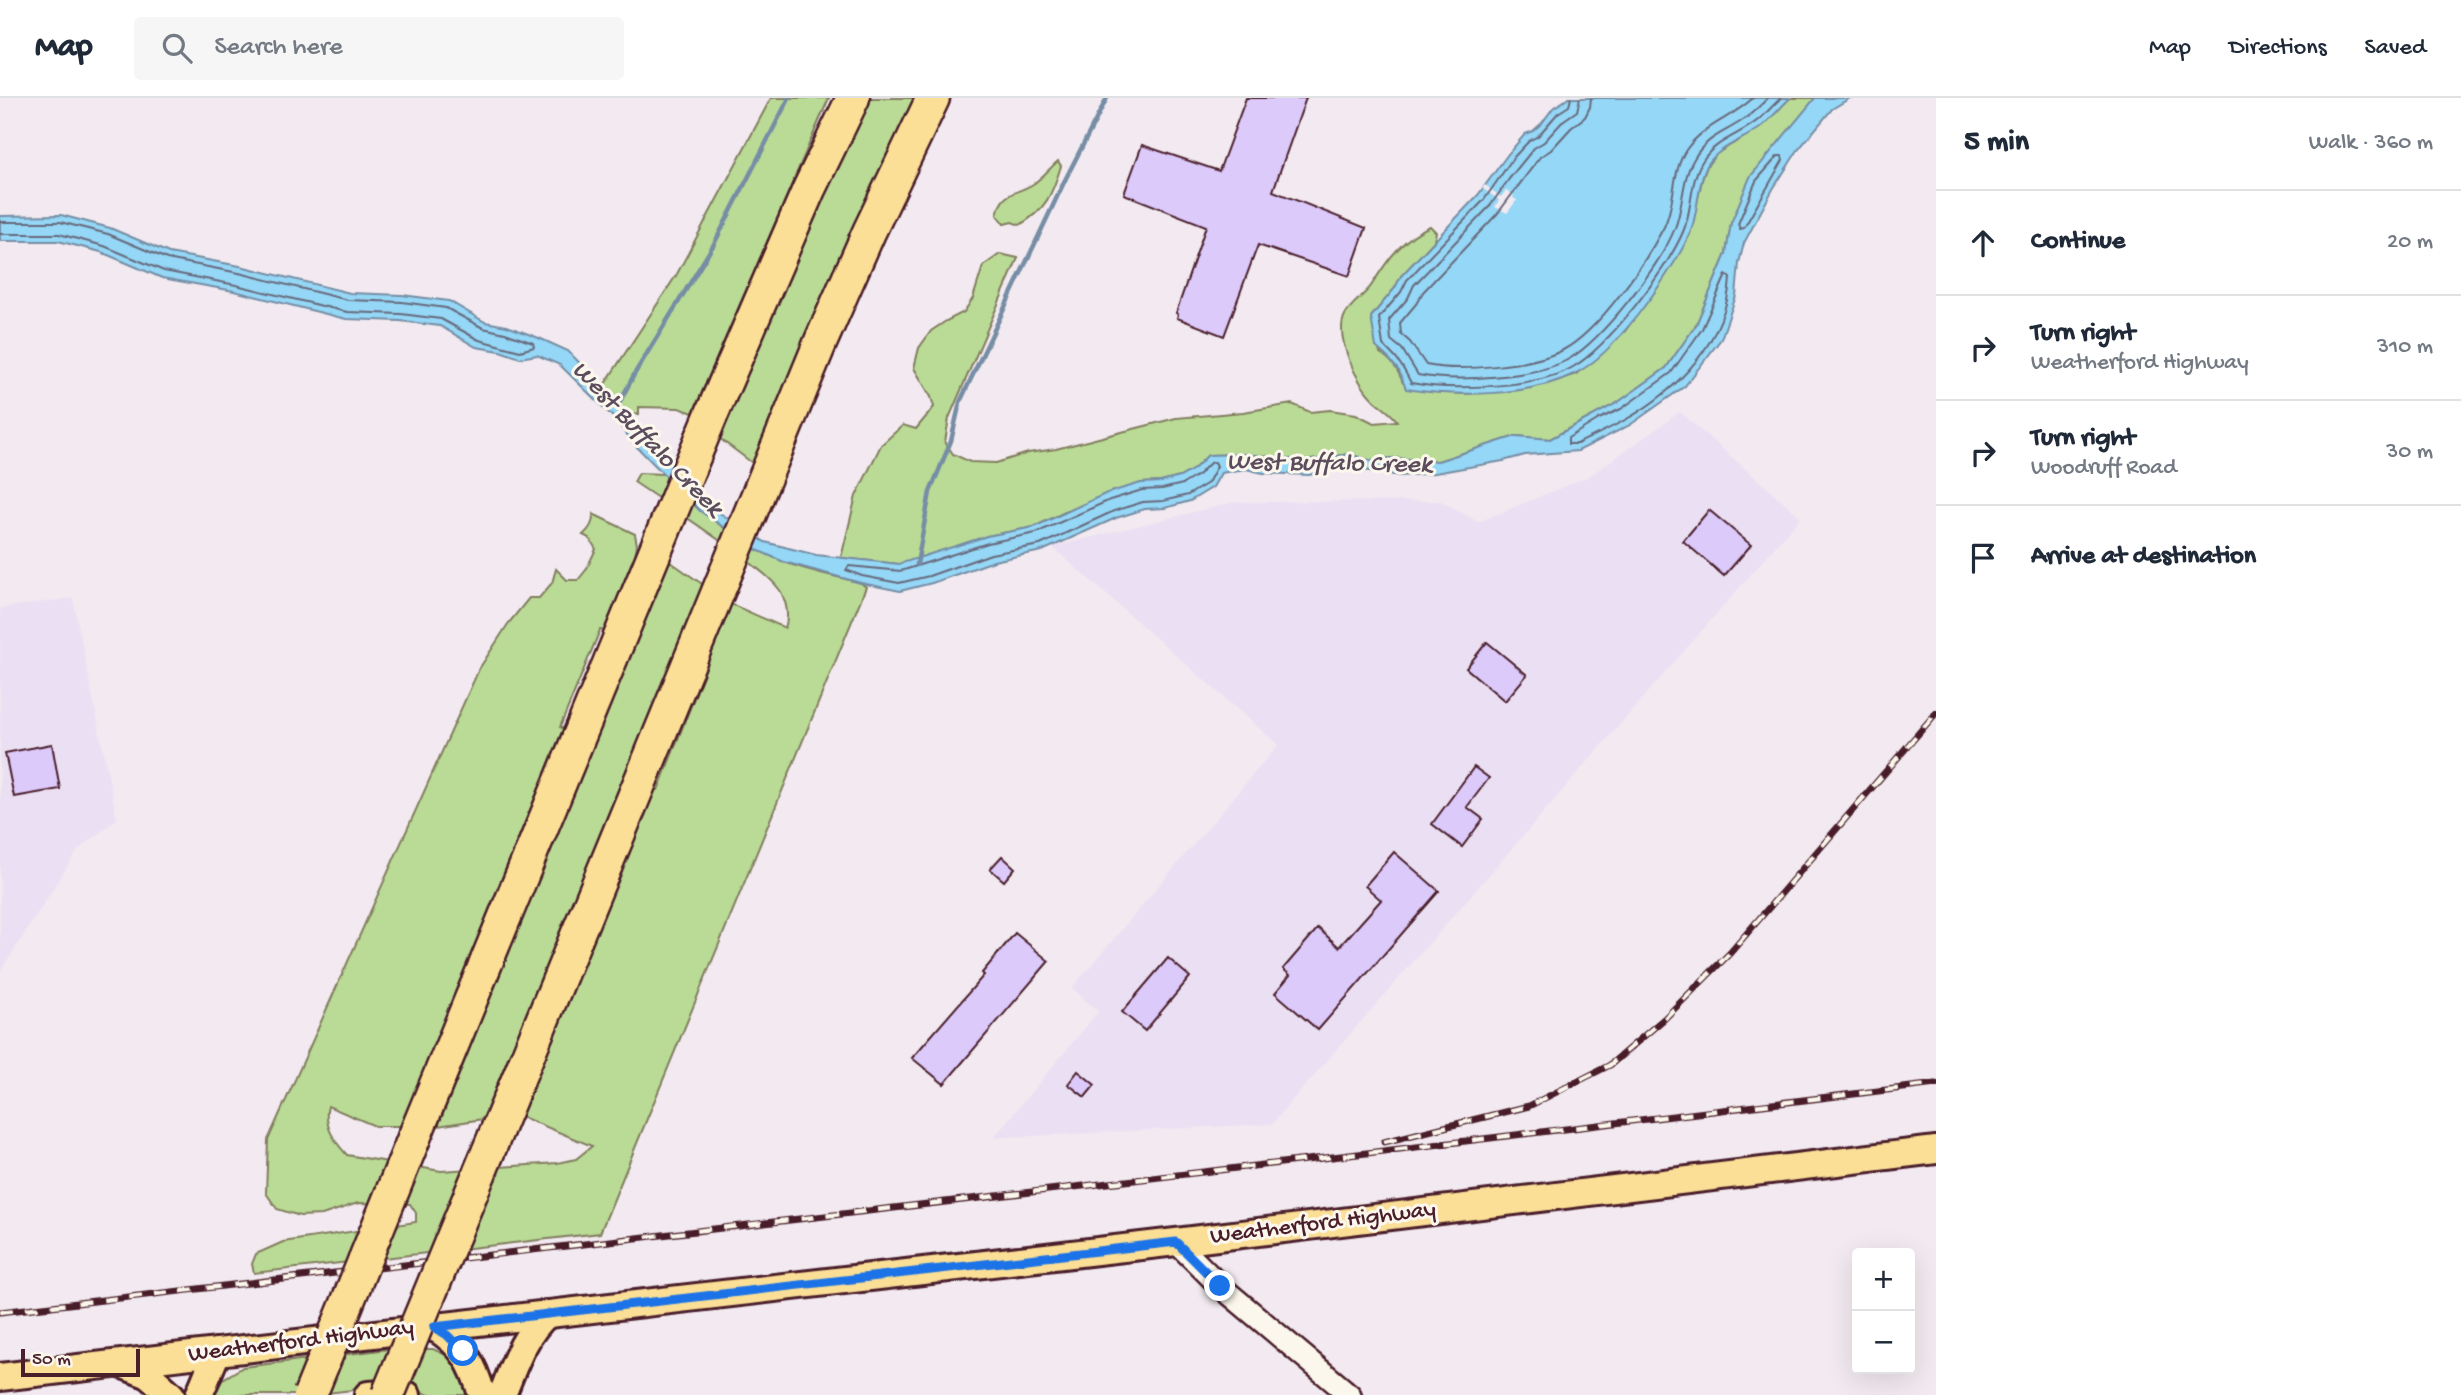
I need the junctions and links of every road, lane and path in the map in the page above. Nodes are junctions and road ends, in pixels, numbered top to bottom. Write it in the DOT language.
graph roads {
  1 [pos="853,98"];
  2 [pos="933,98"];
  3 [pos="1936,1150"];
  4 [pos="1176,1242"];
  5 [pos="547,1314"];
  6 [pos="434,1327"];
  7 [pos="217,1352"];
  8 [pos="120,1363"];
  9 [pos="0,1377"];
  10 [pos="171,1395"];
  11 [pos="199,1395"];
  12 [pos="310,1395"];
  13 [pos="369,1395"];
  14 [pos="388,1395"];
  15 [pos="407,1395"];
  16 [pos="482,1395"];
  17 [pos="502,1395"];
  18 [pos="1350,1395"];
  1 -- 12 [label="highway, bridge"];
  2 -- 14 [label="highway, bridge"];
  3 -- 4 [label="main road, Weatherford Highway"];
  4 -- 5 [label="main road, Weatherford Highway"];
  4 -- 18 [label="street"];
  5 -- 6 [label="main road, Weatherford Highway"];
  5 -- 17 [label="main road"];
  6 -- 7 [label="main road, Weatherford Highway"];
  6 -- 16 [label="main road"];
  7 -- 8 [label="main road, Weatherford Highway"];
  7 -- 11 [label="main road"];
  8 -- 9 [label="main road, Weatherford Highway"];
  8 -- 10 [label="main road"];
  13 -- 15 [label="main road"];
}
